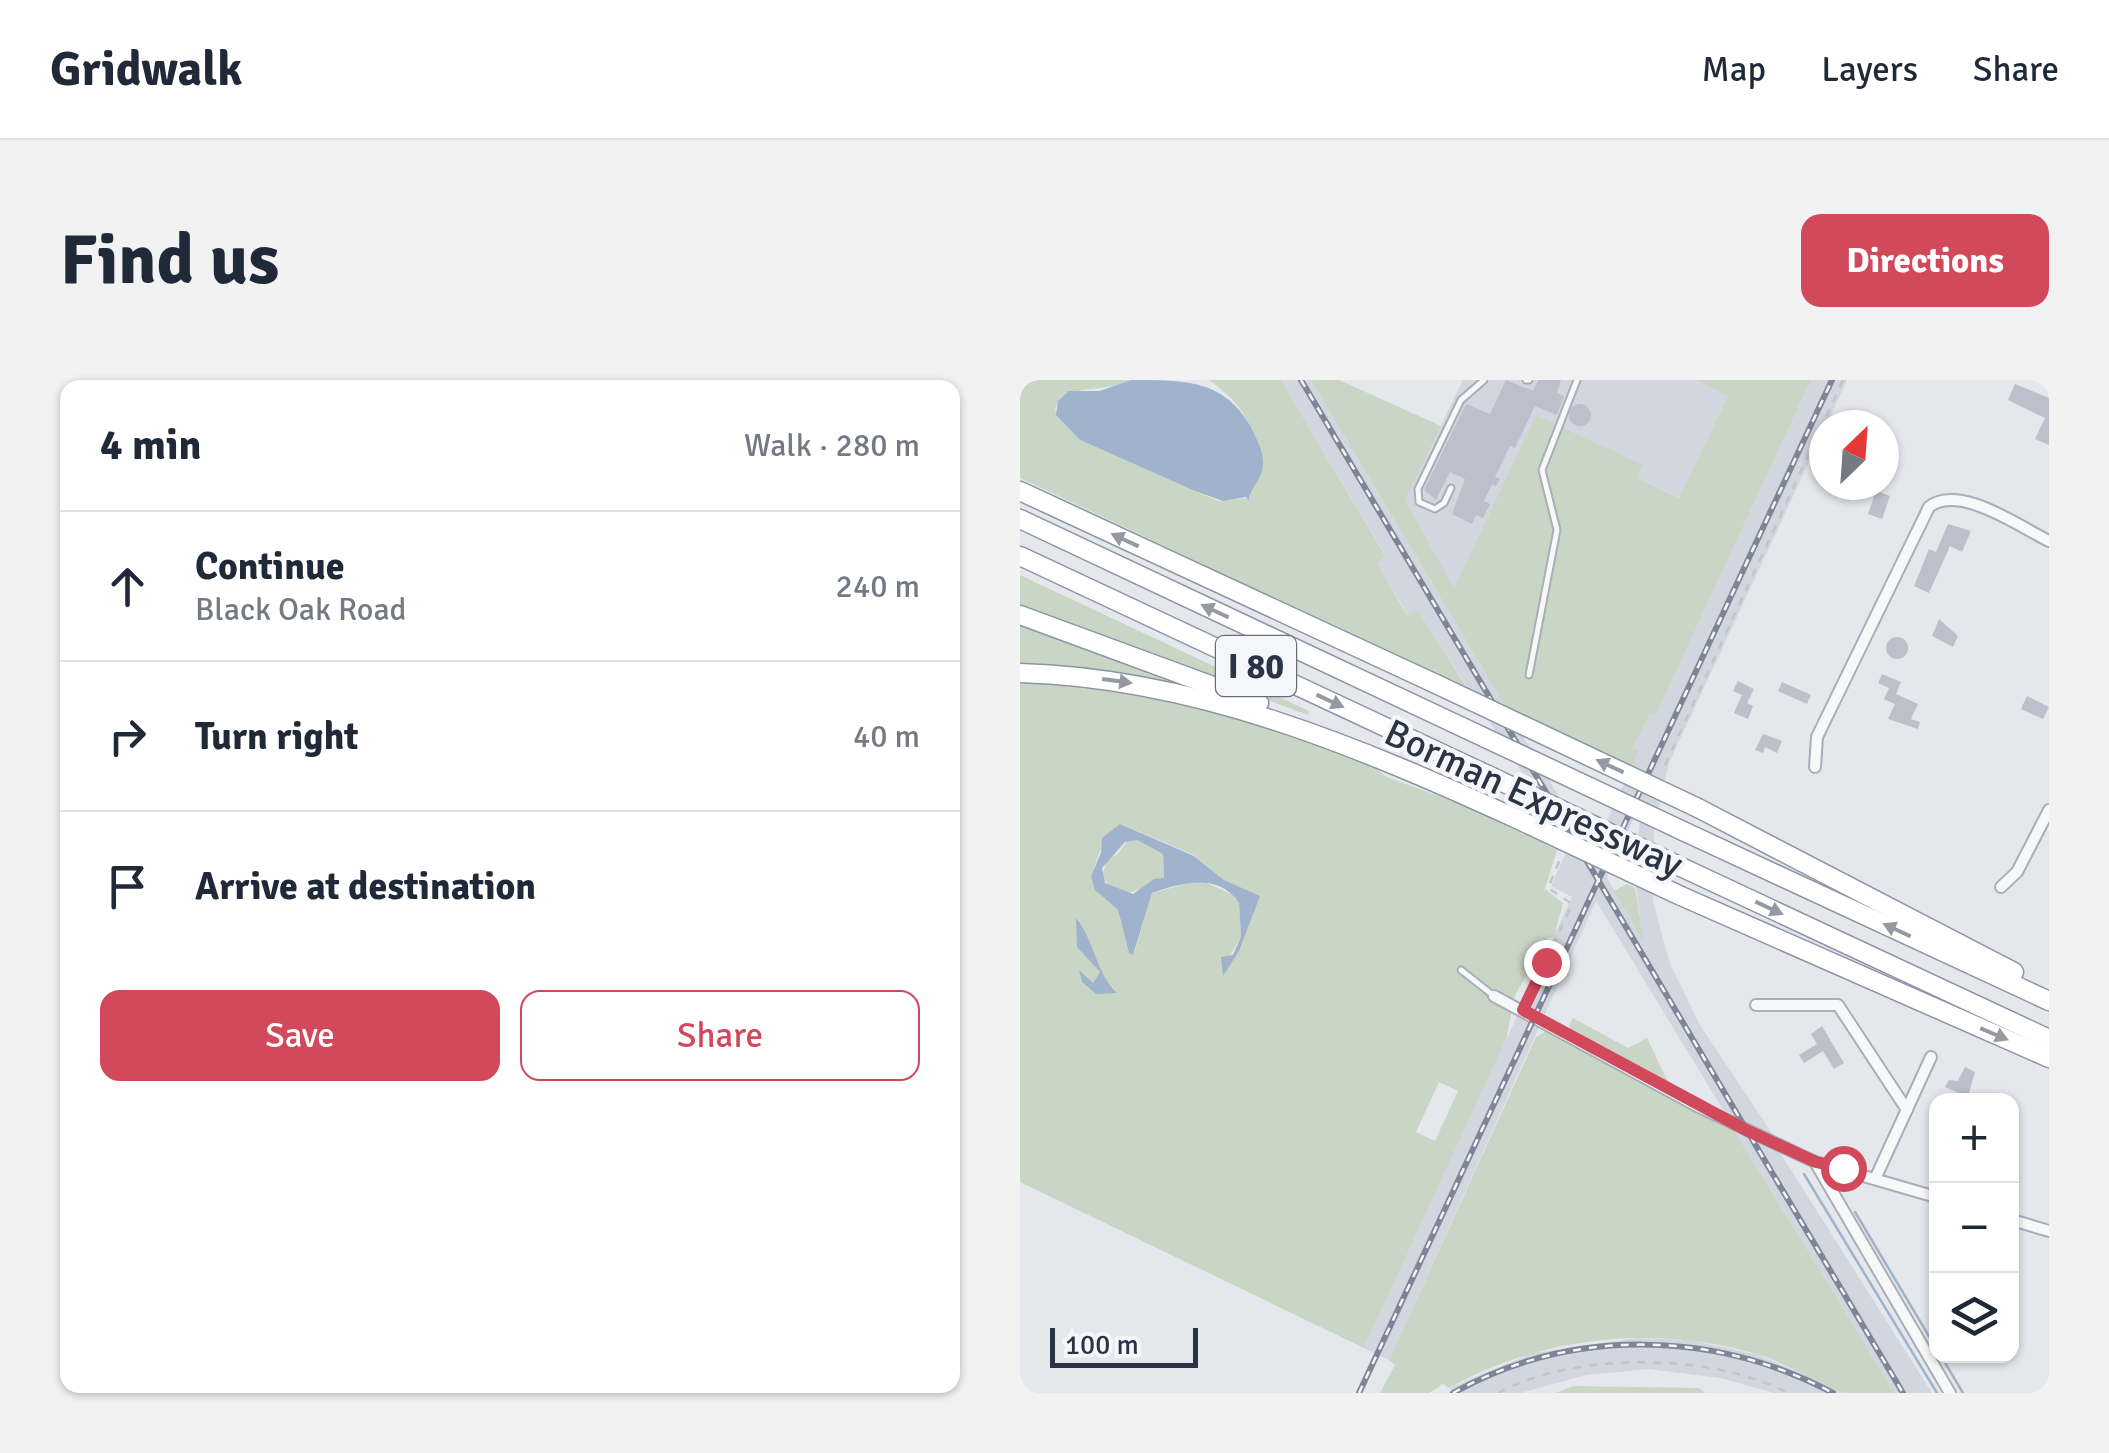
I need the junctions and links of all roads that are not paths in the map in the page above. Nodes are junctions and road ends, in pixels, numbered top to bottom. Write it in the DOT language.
graph roads {
  1 [pos="1484,380"];
  2 [pos="1577,380"];
  3 [pos="1451,488"];
  4 [pos="1022,491"];
  5 [pos="1020,519"];
  6 [pos="2049,541"];
  7 [pos="1020,556"];
  8 [pos="1020,615"];
  9 [pos="1020,672"];
  10 [pos="1529,676"];
  11 [pos="1376,756"];
  12 [pos="1815,767"];
  13 [pos="2049,810"];
  14 [pos="2001,887"];
  15 [pos="1461,970"];
  16 [pos="2049,992"];
  17 [pos="1494,996"];
  18 [pos="2049,1000"];
  19 [pos="1756,1006"];
  20 [pos="2049,1039"];
  21 [pos="1931,1056"];
  22 [pos="2049,1058"];
  23 [pos="1907,1110"];
  24 [pos="1816,1162"];
  25 [pos="1875,1179"];
  26 [pos="1929,1196"];
  27 [pos="2019,1222"];
  28 [pos="2049,1231"];
  29 [pos="1950,1393"];
  1 -- 3 [label="lane"];
  2 -- 10 [label="lane"];
  16 -- 4 [label="highway, one-way, bridge"];
  18 -- 5 [label="highway, Borman Expressway / I 80, one-way, bridge"];
  6 -- 12 [label="street"];
  7 -- 20 [label="highway, Borman Expressway / I 80, one-way, bridge"];
  8 -- 11 [label="highway"];
  9 -- 11 [label="highway, one-way"];
  11 -- 22 [label="highway, one-way, bridge"];
  13 -- 14 [label="street"];
  15 -- 17 [label="lane"];
  17 -- 24 [label="street"];
  19 -- 23 [label="street"];
  21 -- 23 [label="street"];
  23 -- 25 [label="street"];
  24 -- 25 [label="street"];
  24 -- 29 [label="street"];
  25 -- 26 [label="street"];
  27 -- 28 [label="street"];
}
